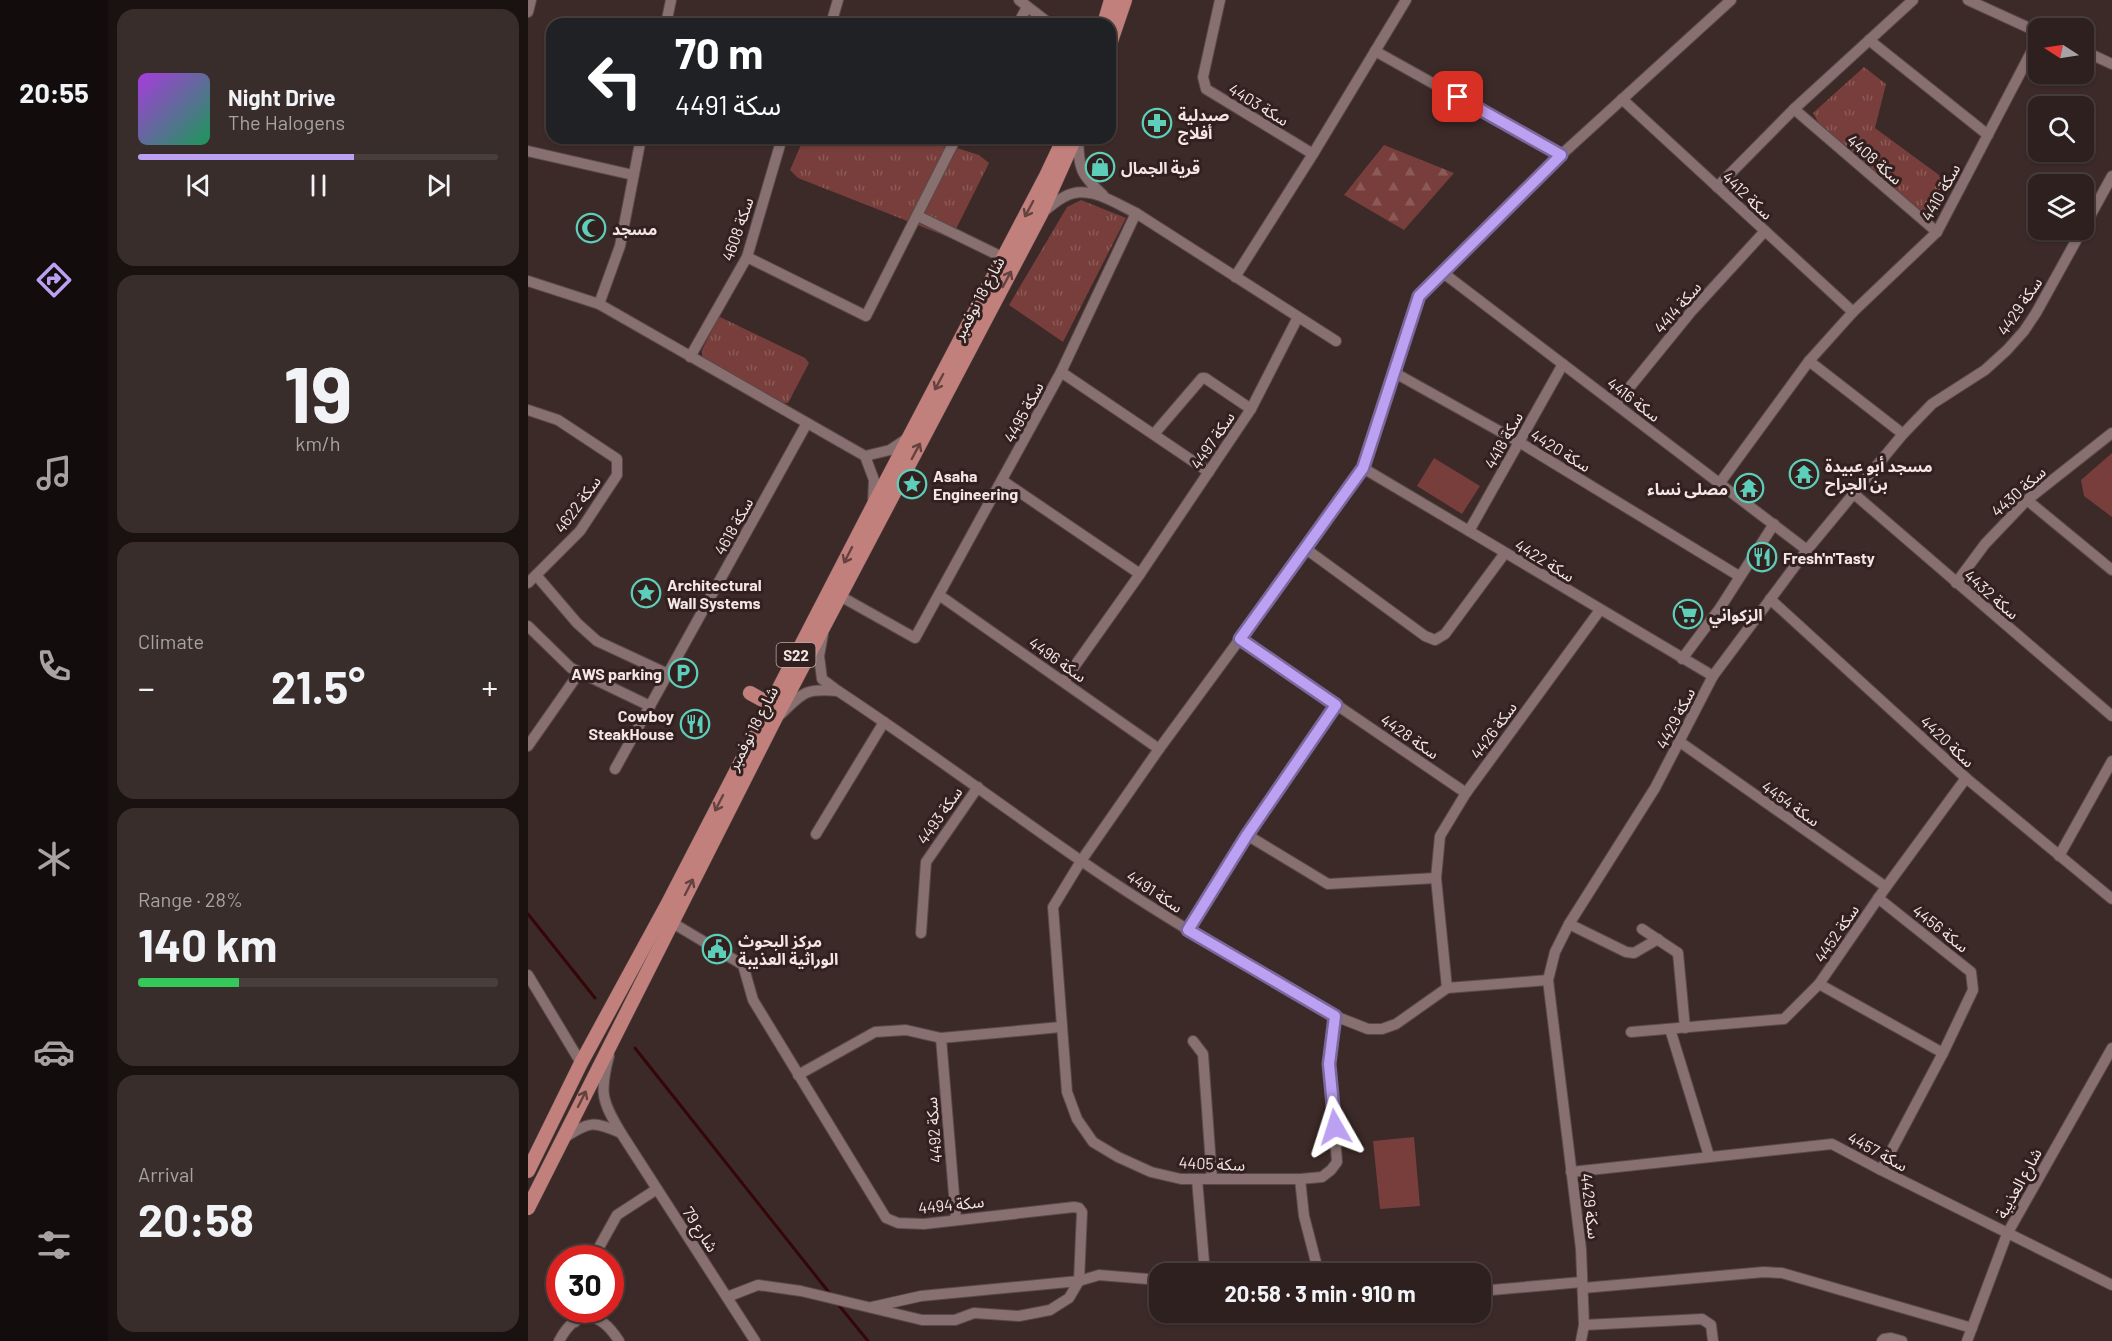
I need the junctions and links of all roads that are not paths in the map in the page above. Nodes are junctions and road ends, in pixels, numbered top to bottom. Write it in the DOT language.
graph roads {
  1 [pos="531,0"];
  2 [pos="671,0"];
  3 [pos="838,0"];
  4 [pos="1111,0"];
  5 [pos="1125,0"];
  6 [pos="1220,0"];
  7 [pos="1406,0"];
  8 [pos="1731,0"];
  9 [pos="1913,0"];
  10 [pos="1968,0"];
  11 [pos="1023,4"];
  12 [pos="528,12"];
  13 [pos="667,18"];
  14 [pos="833,18"];
  15 [pos="1042,18"];
  16 [pos="1106,18"];
  17 [pos="1116,27"];
  18 [pos="2028,27"];
  19 [pos="1869,40"];
  20 [pos="1375,51"];
  21 [pos="2094,56"];
  22 [pos="2028,58"];
  23 [pos="2112,64"];
  24 [pos="1622,99"];
  25 [pos="1794,109"];
  26 [pos="1988,135"];
  27 [pos="640,144"];
  28 [pos="780,144"];
  29 [pos="953,144"];
  30 [pos="1061,144"];
  31 [pos="1073,144"];
  32 [pos="1077,144"];
  33 [pos="528,151"];
  34 [pos="1313,154"];
  35 [pos="1561,155"];
  36 [pos="633,175"];
  37 [pos="2110,183"];
  38 [pos="1717,187"];
  39 [pos="1105,197"];
  40 [pos="2094,210"];
  41 [pos="1136,213"];
  42 [pos="1041,214"];
  43 [pos="918,216"];
  44 [pos="1765,231"];
  45 [pos="1937,232"];
  46 [pos="2076,240"];
  47 [pos="747,256"];
  48 [pos="1004,258"];
  49 [pos="1442,272"];
  50 [pos="1235,277"];
  51 [pos="528,281"];
  52 [pos="599,304"];
  53 [pos="1853,312"];
  54 [pos="1298,317"];
  55 [pos="1336,341"];
  56 [pos="690,357"];
  57 [pos="1809,361"];
  58 [pos="1563,364"];
  59 [pos="1061,372"];
  60 [pos="1395,373"];
  61 [pos="1616,404"];
  62 [pos="1251,409"];
  63 [pos="528,410"];
  64 [pos="807,423"];
  65 [pos="2112,433"];
  66 [pos="1154,434"];
  67 [pos="1903,434"];
  68 [pos="911,435"];
  69 [pos="1519,442"];
  70 [pos="865,456"];
  71 [pos="1363,468"];
  72 [pos="1209,472"];
  73 [pos="1003,481"];
  74 [pos="1719,484"];
  75 [pos="1853,493"];
  76 [pos="2027,500"];
  77 [pos="873,506"];
  78 [pos="1774,524"];
  79 [pos="1469,531"];
  80 [pos="1306,549"];
  81 [pos="1807,550"];
  82 [pos="1505,553"];
  83 [pos="2112,570"];
  84 [pos="1140,574"];
  85 [pos="536,575"];
  86 [pos="1739,576"];
  87 [pos="528,583"];
  88 [pos="1956,583"];
  89 [pos="939,595"];
  90 [pos="840,596"];
  91 [pos="1770,599"];
  92 [pos="1600,610"];
  93 [pos="826,620"];
  94 [pos="528,626"];
  95 [pos="1240,639"];
  96 [pos="1682,659"];
  97 [pos="579,673"];
  98 [pos="668,674"];
  99 [pos="1713,676"];
  100 [pos="1064,681"];
  101 [pos="838,691"];
  102 [pos="750,693"];
  103 [pos="770,704"];
  104 [pos="1336,705"];
  105 [pos="650,706"];
  106 [pos="2112,716"];
  107 [pos="774,721"];
  108 [pos="884,722"];
  109 [pos="1680,742"];
  110 [pos="528,746"];
  111 [pos="1160,749"];
  112 [pos="2112,761"];
  113 [pos="615,769"];
  114 [pos="1966,778"];
  115 [pos="978,787"];
  116 [pos="1466,793"];
  117 [pos="816,834"];
  118 [pos="1247,835"];
  119 [pos="2058,856"];
  120 [pos="1081,861"];
  121 [pos="1436,878"];
  122 [pos="1886,887"];
  123 [pos="1878,898"];
  124 [pos="2112,898"];
  125 [pos="671,922"];
  126 [pos="1569,924"];
  127 [pos="1642,929"];
  128 [pos="1188,930"];
  129 [pos="921,933"];
  130 [pos="1658,939"];
  131 [pos="528,975"];
  132 [pos="1548,980"];
  133 [pos="1819,984"];
  134 [pos="1447,988"];
  135 [pos="1335,1016"];
  136 [pos="1061,1028"];
  137 [pos="1685,1028"];
  138 [pos="1670,1029"];
  139 [pos="1631,1032"];
  140 [pos="615,1034"];
  141 [pos="941,1038"];
  142 [pos="1193,1041"];
  143 [pos="2112,1048"];
  144 [pos="1943,1053"];
  145 [pos="581,1063"];
  146 [pos="798,1075"];
  147 [pos="621,1133"];
  148 [pos="562,1139"];
  149 [pos="1709,1156"];
  150 [pos="1881,1170"];
  151 [pos="528,1172"];
  152 [pos="1571,1172"];
  153 [pos="1197,1179"];
  154 [pos="1212,1179"];
  155 [pos="1300,1179"];
  156 [pos="657,1189"];
  157 [pos="528,1208"];
  158 [pos="956,1219"];
  159 [pos="2007,1234"];
  160 [pos="600,1245"];
  161 [pos="1204,1263"];
  162 [pos="1316,1263"];
  163 [pos="1149,1279"];
  164 [pos="1079,1281"];
  165 [pos="1583,1285"];
  166 [pos="2112,1285"];
  167 [pos="1491,1290"];
  168 [pos="727,1297"];
  169 [pos="869,1308"];
  170 [pos="574,1323"];
  171 [pos="605,1323"];
  172 [pos="1584,1325"];
  173 [pos="1972,1328"];
  174 [pos="559,1341"];
  175 [pos="619,1341"];
  176 [pos="755,1341"];
  177 [pos="1581,1341"];
  178 [pos="1713,1341"];
  179 [pos="1882,1341"];
  180 [pos="1902,1341"];
  181 [pos="1967,1341"];
  1 -- 12 [label="street"];
  2 -- 13 [label="street"];
  3 -- 14 [label="street"];
  4 -- 16 [label="main road"];
  5 -- 17 [label="main road"];
  6 -- 34 [label="street, سكة 4403"];
  7 -- 20 [label="street"];
  8 -- 24 [label="street, سكة 4405"];
  9 -- 19 [label="street"];
  10 -- 18 [label="street"];
  11 -- 15 [label="street"];
  19 -- 25 [label="street"];
  19 -- 26 [label="street"];
  20 -- 34 [label="street"];
  20 -- 35 [label="street"];
  21 -- 23 [label="street"];
  22 -- 26 [label="street, سكة 4410"];
  24 -- 35 [label="street, سكة 4405"];
  24 -- 38 [label="street, سكة 4412"];
  25 -- 38 [label="street"];
  25 -- 45 [label="street, سكة 4408"];
  26 -- 45 [label="street, سكة 4410"];
  27 -- 36 [label="street"];
  28 -- 47 [label="street, سكة 4608"];
  29 -- 43 [label="street"];
  30 -- 48 [label="main road, شارع 18 نوفمبر / S22, one-way"];
  31 -- 42 [label="main road, شارع 18 نوفمبر / S22"];
  32 -- 39 [label="street"];
  33 -- 36 [label="street"];
  34 -- 50 [label="street"];
  35 -- 49 [label="street, سكة 4405"];
  36 -- 52 [label="street"];
  37 -- 40 [label="street, سكة 4429"];
  38 -- 44 [label="street, سكة 4412"];
  39 -- 41 [label="street"];
  39 -- 42 [label="street"];
  41 -- 50 [label="street"];
  41 -- 59 [label="street, سكة 4495"];
  90 -- 42 [label="main road, شارع 18 نوفمبر / S22, one-way"];
  43 -- 47 [label="street"];
  43 -- 48 [label="street"];
  44 -- 53 [label="street, سكة 4412"];
  44 -- 61 [label="street, سكة 4414"];
  45 -- 53 [label="street, سكة 4410"];
  46 -- 67 [label="street, سكة 4429"];
  47 -- 56 [label="street, سكة 4608"];
  48 -- 68 [label="main road, شارع 18 نوفمبر / S22, one-way"];
  49 -- 58 [label="street, سكة 4416"];
  49 -- 60 [label="street, سكة 4405"];
  50 -- 54 [label="street"];
  51 -- 52 [label="street"];
  52 -- 56 [label="street"];
  53 -- 57 [label="street, سكة 4410"];
  54 -- 55 [label="street"];
  54 -- 62 [label="street, سكة 4497"];
  56 -- 64 [label="street"];
  57 -- 67 [label="street"];
  57 -- 74 [label="street, سكة 4410"];
  58 -- 61 [label="street, سكة 4416"];
  58 -- 69 [label="street, سكة 4418"];
  59 -- 66 [label="street"];
  59 -- 73 [label="street, سكة 4495"];
  60 -- 69 [label="street, سكة 4420"];
  60 -- 71 [label="street, سكة 4405"];
  61 -- 74 [label="street, سكة 4416"];
  62 -- 66 [label="street"];
  62 -- 72 [label="street, سكة 4497"];
  63 -- 85 [label="street, سكة 4622"];
  64 -- 70 [label="street"];
  64 -- 98 [label="street, سكة 4618"];
  65 -- 76 [label="street, سكة 4430"];
  66 -- 72 [label="street"];
  67 -- 75 [label="street, سكة 4429"];
  68 -- 70 [label="street"];
  68 -- 77 [label="main road, شارع 18 نوفمبر / S22"];
  69 -- 79 [label="street, سكة 4418"];
  69 -- 86 [label="street, سكة 4420"];
  70 -- 77 [label="street"];
  71 -- 79 [label="street, سكة 4422"];
  71 -- 80 [label="street, سكة 4405"];
  72 -- 84 [label="street, سكة 4497"];
  73 -- 84 [label="street"];
  73 -- 89 [label="street, سكة 4495"];
  74 -- 78 [label="street, سكة 4416"];
  75 -- 81 [label="street, سكة 4429"];
  75 -- 88 [label="street, سكة 4432"];
  76 -- 83 [label="street"];
  76 -- 88 [label="street, سكة 4430"];
  77 -- 103 [label="main road, شارع 18 نوفمبر / S22, one-way"];
  78 -- 81 [label="street, سكة 4416"];
  78 -- 86 [label="street"];
  79 -- 82 [label="street, سكة 4422"];
  80 -- 82 [label="street"];
  80 -- 95 [label="street, سكة 4405"];
  81 -- 91 [label="street, سكة 4429"];
  82 -- 92 [label="street, سكة 4422"];
  84 -- 100 [label="street, سكة 4497"];
  85 -- 87 [label="street, سكة 4622"];
  85 -- 98 [label="street"];
  86 -- 96 [label="street"];
  88 -- 106 [label="street, سكة 4432"];
  89 -- 90 [label="street, سكة 4495"];
  89 -- 100 [label="street, سكة 4496"];
  90 -- 93 [label="main road, شارع 18 نوفمبر / S22"];
  91 -- 99 [label="street, سكة 4429"];
  91 -- 114 [label="street, سكة 4420"];
  92 -- 96 [label="street, سكة 4422"];
  92 -- 116 [label="street, سكة 4426"];
  93 -- 101 [label="street, سكة 4491"];
  93 -- 107 [label="main road, شارع 18 نوفمبر / S22"];
  94 -- 97 [label="street"];
  95 -- 104 [label="street, سكة 4428"];
  95 -- 111 [label="street, سكة 4405"];
  96 -- 99 [label="street, سكة 4422"];
  97 -- 105 [label="street"];
  97 -- 110 [label="street"];
  98 -- 105 [label="street, سكة 4618"];
  99 -- 109 [label="street, سكة 4429"];
  100 -- 111 [label="street, سكة 4496"];
  101 -- 107 [label="street"];
  101 -- 108 [label="street, سكة 4491"];
  102 -- 103 [label="main road"];
  103 -- 145 [label="main road, شارع 18 نوفمبر / S22, one-way"];
  104 -- 116 [label="street, سكة 4428"];
  104 -- 118 [label="street"];
  105 -- 113 [label="street, سكة 4618"];
  125 -- 107 [label="main road, شارع 18 نوفمبر / S22, one-way"];
  108 -- 115 [label="street, سكة 4491"];
  108 -- 117 [label="street"];
  109 -- 122 [label="street, سكة 4454"];
  109 -- 126 [label="street, سكة 4429"];
  111 -- 120 [label="street, سكة 4405"];
  112 -- 119 [label="street"];
  114 -- 119 [label="street, سكة 4420"];
  114 -- 122 [label="street, سكة 4452"];
  115 -- 120 [label="street, سكة 4491"];
  115 -- 129 [label="street, سكة 4493"];
  116 -- 121 [label="street, سكة 4426"];
  118 -- 121 [label="street"];
  118 -- 128 [label="street"];
  119 -- 124 [label="street, سكة 4420"];
  120 -- 128 [label="street, سكة 4491"];
  120 -- 136 [label="street, سكة 4405"];
  121 -- 134 [label="street, سكة 4426"];
  122 -- 123 [label="street, سكة 4452"];
  123 -- 133 [label="street, سكة 4452"];
  123 -- 144 [label="street, سكة 4456"];
  125 -- 140 [label="main road, شارع 18 نوفمبر / S22"];
  125 -- 146 [label="street, سكة 4494"];
  126 -- 130 [label="street"];
  126 -- 132 [label="street, سكة 4429"];
  127 -- 130 [label="street"];
  128 -- 135 [label="street, سكة 4491"];
  130 -- 137 [label="street"];
  131 -- 145 [label="street"];
  132 -- 134 [label="street"];
  132 -- 152 [label="street, سكة 4429"];
  133 -- 137 [label="street, سكة 4452"];
  133 -- 144 [label="street"];
  134 -- 135 [label="street, سكة 4491"];
  135 -- 155 [label="street, سكة 4405"];
  136 -- 141 [label="street"];
  136 -- 153 [label="street, سكة 4405"];
  137 -- 138 [label="street, سكة 4452"];
  138 -- 139 [label="street, سكة 4452"];
  138 -- 149 [label="street"];
  140 -- 147 [label="street, 79 شارع"];
  148 -- 140 [label="main road, شارع 18 نوفمبر / S22, one-way"];
  141 -- 146 [label="street"];
  141 -- 158 [label="street, سكة 4492"];
  142 -- 154 [label="street"];
  143 -- 159 [label="street, شارع العذيبة"];
  144 -- 150 [label="street, سكة 4456"];
  145 -- 151 [label="main road, شارع 18 نوفمبر / S22"];
  146 -- 158 [label="street, سكة 4494"];
  147 -- 148 [label="street"];
  147 -- 156 [label="street, 79 شارع"];
  148 -- 157 [label="main road, شارع 18 نوفمبر / S22"];
  149 -- 150 [label="street, سكة 4457"];
  149 -- 152 [label="street, سكة 4457"];
  150 -- 159 [label="street, سكة 4457"];
  152 -- 165 [label="street, سكة 4429"];
  153 -- 154 [label="street, سكة 4405"];
  153 -- 161 [label="street"];
  154 -- 155 [label="street, سكة 4405"];
  155 -- 162 [label="street"];
  156 -- 160 [label="street"];
  156 -- 168 [label="street, 79 شارع"];
  158 -- 164 [label="street, سكة 4494"];
  159 -- 166 [label="street, سكة 4457"];
  159 -- 173 [label="street, شارع العذيبة"];
  163 -- 164 [label="street"];
  164 -- 169 [label="street"];
  164 -- 169 [label="street"];
  165 -- 167 [label="street"];
  165 -- 172 [label="street, سكة 4429"];
  165 -- 173 [label="street"];
  168 -- 169 [label="street"];
  168 -- 176 [label="street, 79 شارع"];
  170 -- 174 [label="street"];
  171 -- 175 [label="street"];
  172 -- 177 [label="street, سكة 4429"];
  172 -- 178 [label="street"];
  173 -- 181 [label="street, شارع العذيبة"];
  179 -- 180 [label="street"];
}
